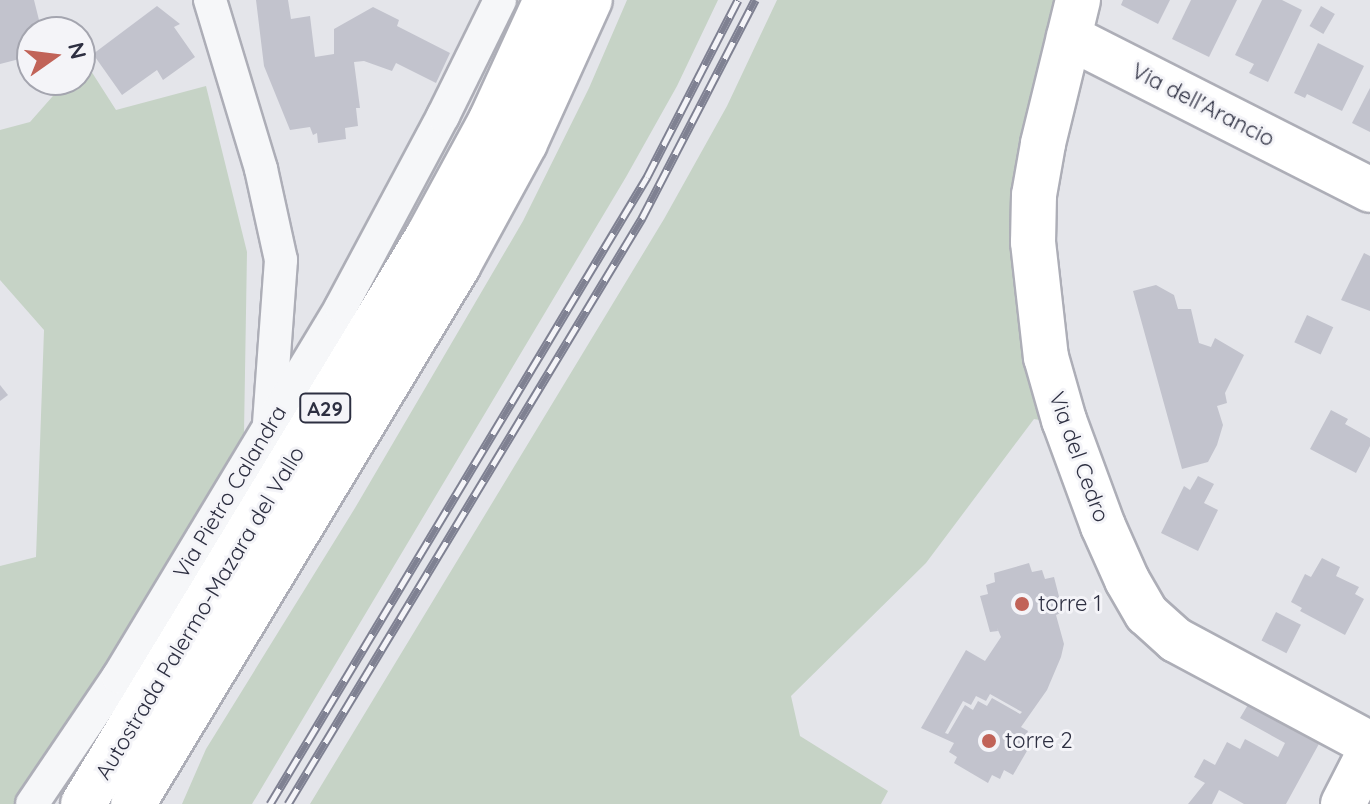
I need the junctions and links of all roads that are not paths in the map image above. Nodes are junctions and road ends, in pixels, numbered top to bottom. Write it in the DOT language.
graph roads {
  1 [pos="210,0"];
  2 [pos="500,0"];
  3 [pos="546,0"];
  4 [pos="590,0"];
  5 [pos="1074,19"];
  6 [pos="1370,190"];
  7 [pos="269,430"];
  8 [pos="202,688"];
  9 [pos="1370,744"];
  10 [pos="1370,751"];
  11 [pos="32,804"];
  12 [pos="83,804"];
  13 [pos="133,804"];
  14 [pos="159,804"];
  15 [pos="1343,804"];
  1 -- 7 [label="street"];
  2 -- 7 [label="street, Via Pietro Calandra"];
  3 -- 12 [label="main road, Autostrada Palermo-Mazara del Vallo / A29"];
  4 -- 8 [label="main road, Autostrada Palermo-Mazara del Vallo / A29"];
  5 -- 6 [label="main road, Via dell'Arancio"];
  5 -- 9 [label="main road, Via del Cedro"];
  7 -- 11 [label="street, Via Pietro Calandra"];
  8 -- 13 [label="main road, Autostrada Palermo-Mazara del Vallo / A29"];
  8 -- 14 [label="main road"];
  10 -- 15 [label="main road"];
}
